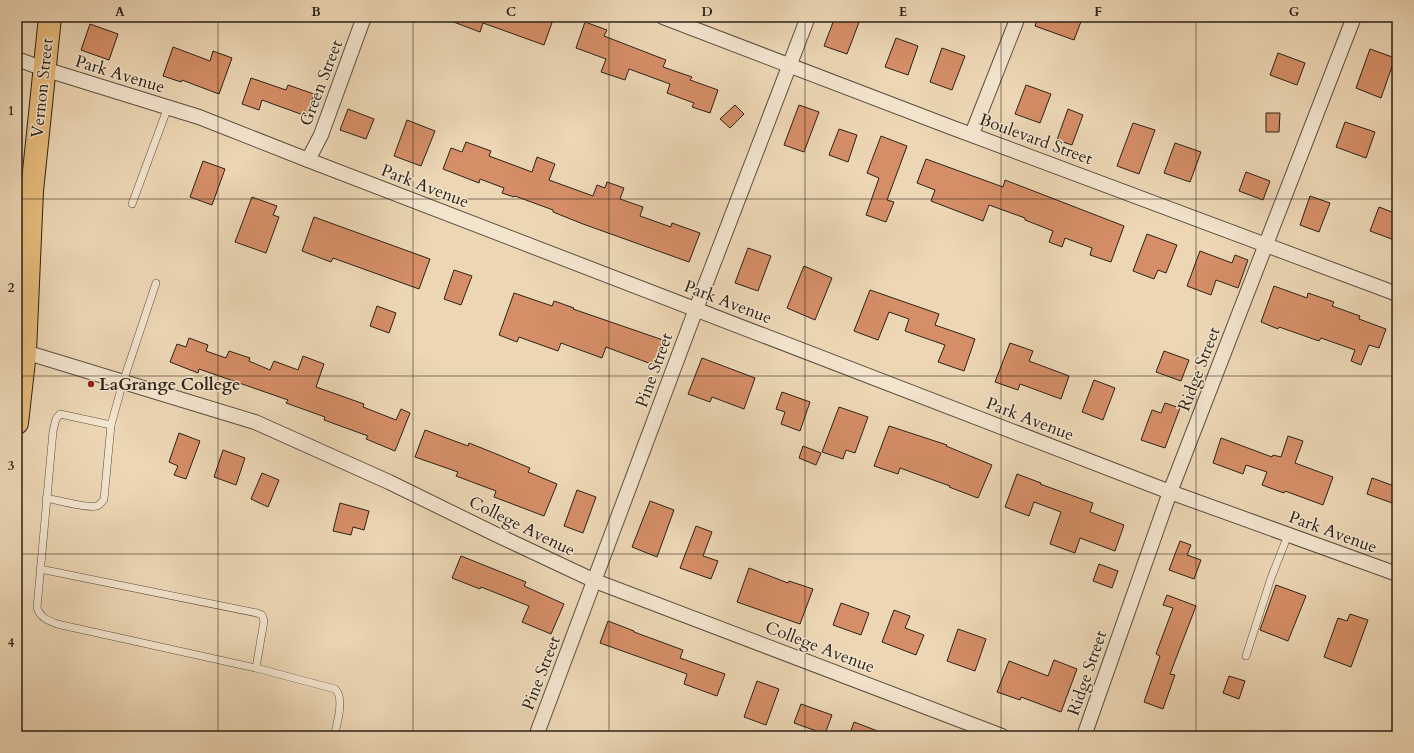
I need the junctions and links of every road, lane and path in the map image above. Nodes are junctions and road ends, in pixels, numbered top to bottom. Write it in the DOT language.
graph roads {
  1 [pos="50,17"];
  2 [pos="364,17"];
  3 [pos="663,17"];
  4 [pos="808,17"];
  5 [pos="1018,17"];
  6 [pos="1354,17"];
  7 [pos="17,59"];
  8 [pos="790,66"];
  9 [pos="44,69"];
  10 [pos="168,107"];
  11 [pos="972,134"];
  12 [pos="308,160"];
  13 [pos="132,204"];
  14 [pos="1266,245"];
  15 [pos="156,283"];
  16 [pos="1397,294"];
  17 [pos="696,309"];
  18 [pos="25,352"];
  19 [pos="123,382"];
  20 [pos="17,423"];
  21 [pos="110,424"];
  22 [pos="1170,492"];
  23 [pos="46,498"];
  24 [pos="1288,535"];
  25 [pos="40,569"];
  26 [pos="1397,574"];
  27 [pos="595,581"];
  28 [pos="1246,656"];
  29 [pos="256,668"];
  30 [pos="334,736"];
  31 [pos="536,736"];
  32 [pos="1002,736"];
  33 [pos="1084,736"];
  1 -- 9 [label="main road, Vernon Street"];
  2 -- 12 [label="street, Green Street"];
  3 -- 8 [label="street, Boulevard Street"];
  4 -- 8 [label="street, Pine Street"];
  5 -- 11 [label="street"];
  6 -- 14 [label="street, Ridge Street"];
  7 -- 9 [label="street, Park Avenue"];
  8 -- 11 [label="street, Boulevard Street"];
  8 -- 17 [label="street, Pine Street"];
  9 -- 10 [label="street, Park Avenue"];
  9 -- 18 [label="main road, Vernon Street"];
  10 -- 12 [label="street, Park Avenue"];
  10 -- 13 [label="lane"];
  11 -- 14 [label="street, Boulevard Street"];
  12 -- 17 [label="street, Park Avenue"];
  14 -- 16 [label="street, Boulevard Street"];
  14 -- 22 [label="street, Ridge Street"];
  15 -- 19 [label="lane"];
  17 -- 22 [label="street, Park Avenue"];
  17 -- 27 [label="street, Pine Street"];
  18 -- 19 [label="street, College Avenue"];
  18 -- 20 [label="main road, Vernon Street"];
  19 -- 21 [label="lane"];
  19 -- 27 [label="street, College Avenue"];
  21 -- 23 [label="lane"];
  21 -- 23 [label="lane"];
  22 -- 24 [label="street, Park Avenue"];
  22 -- 33 [label="street, Ridge Street"];
  23 -- 25 [label="lane"];
  24 -- 26 [label="street, Park Avenue"];
  24 -- 28 [label="lane"];
  25 -- 29 [label="lane"];
  25 -- 29 [label="lane"];
  27 -- 31 [label="street, Pine Street"];
  27 -- 32 [label="street, College Avenue"];
  29 -- 30 [label="lane"];
}
